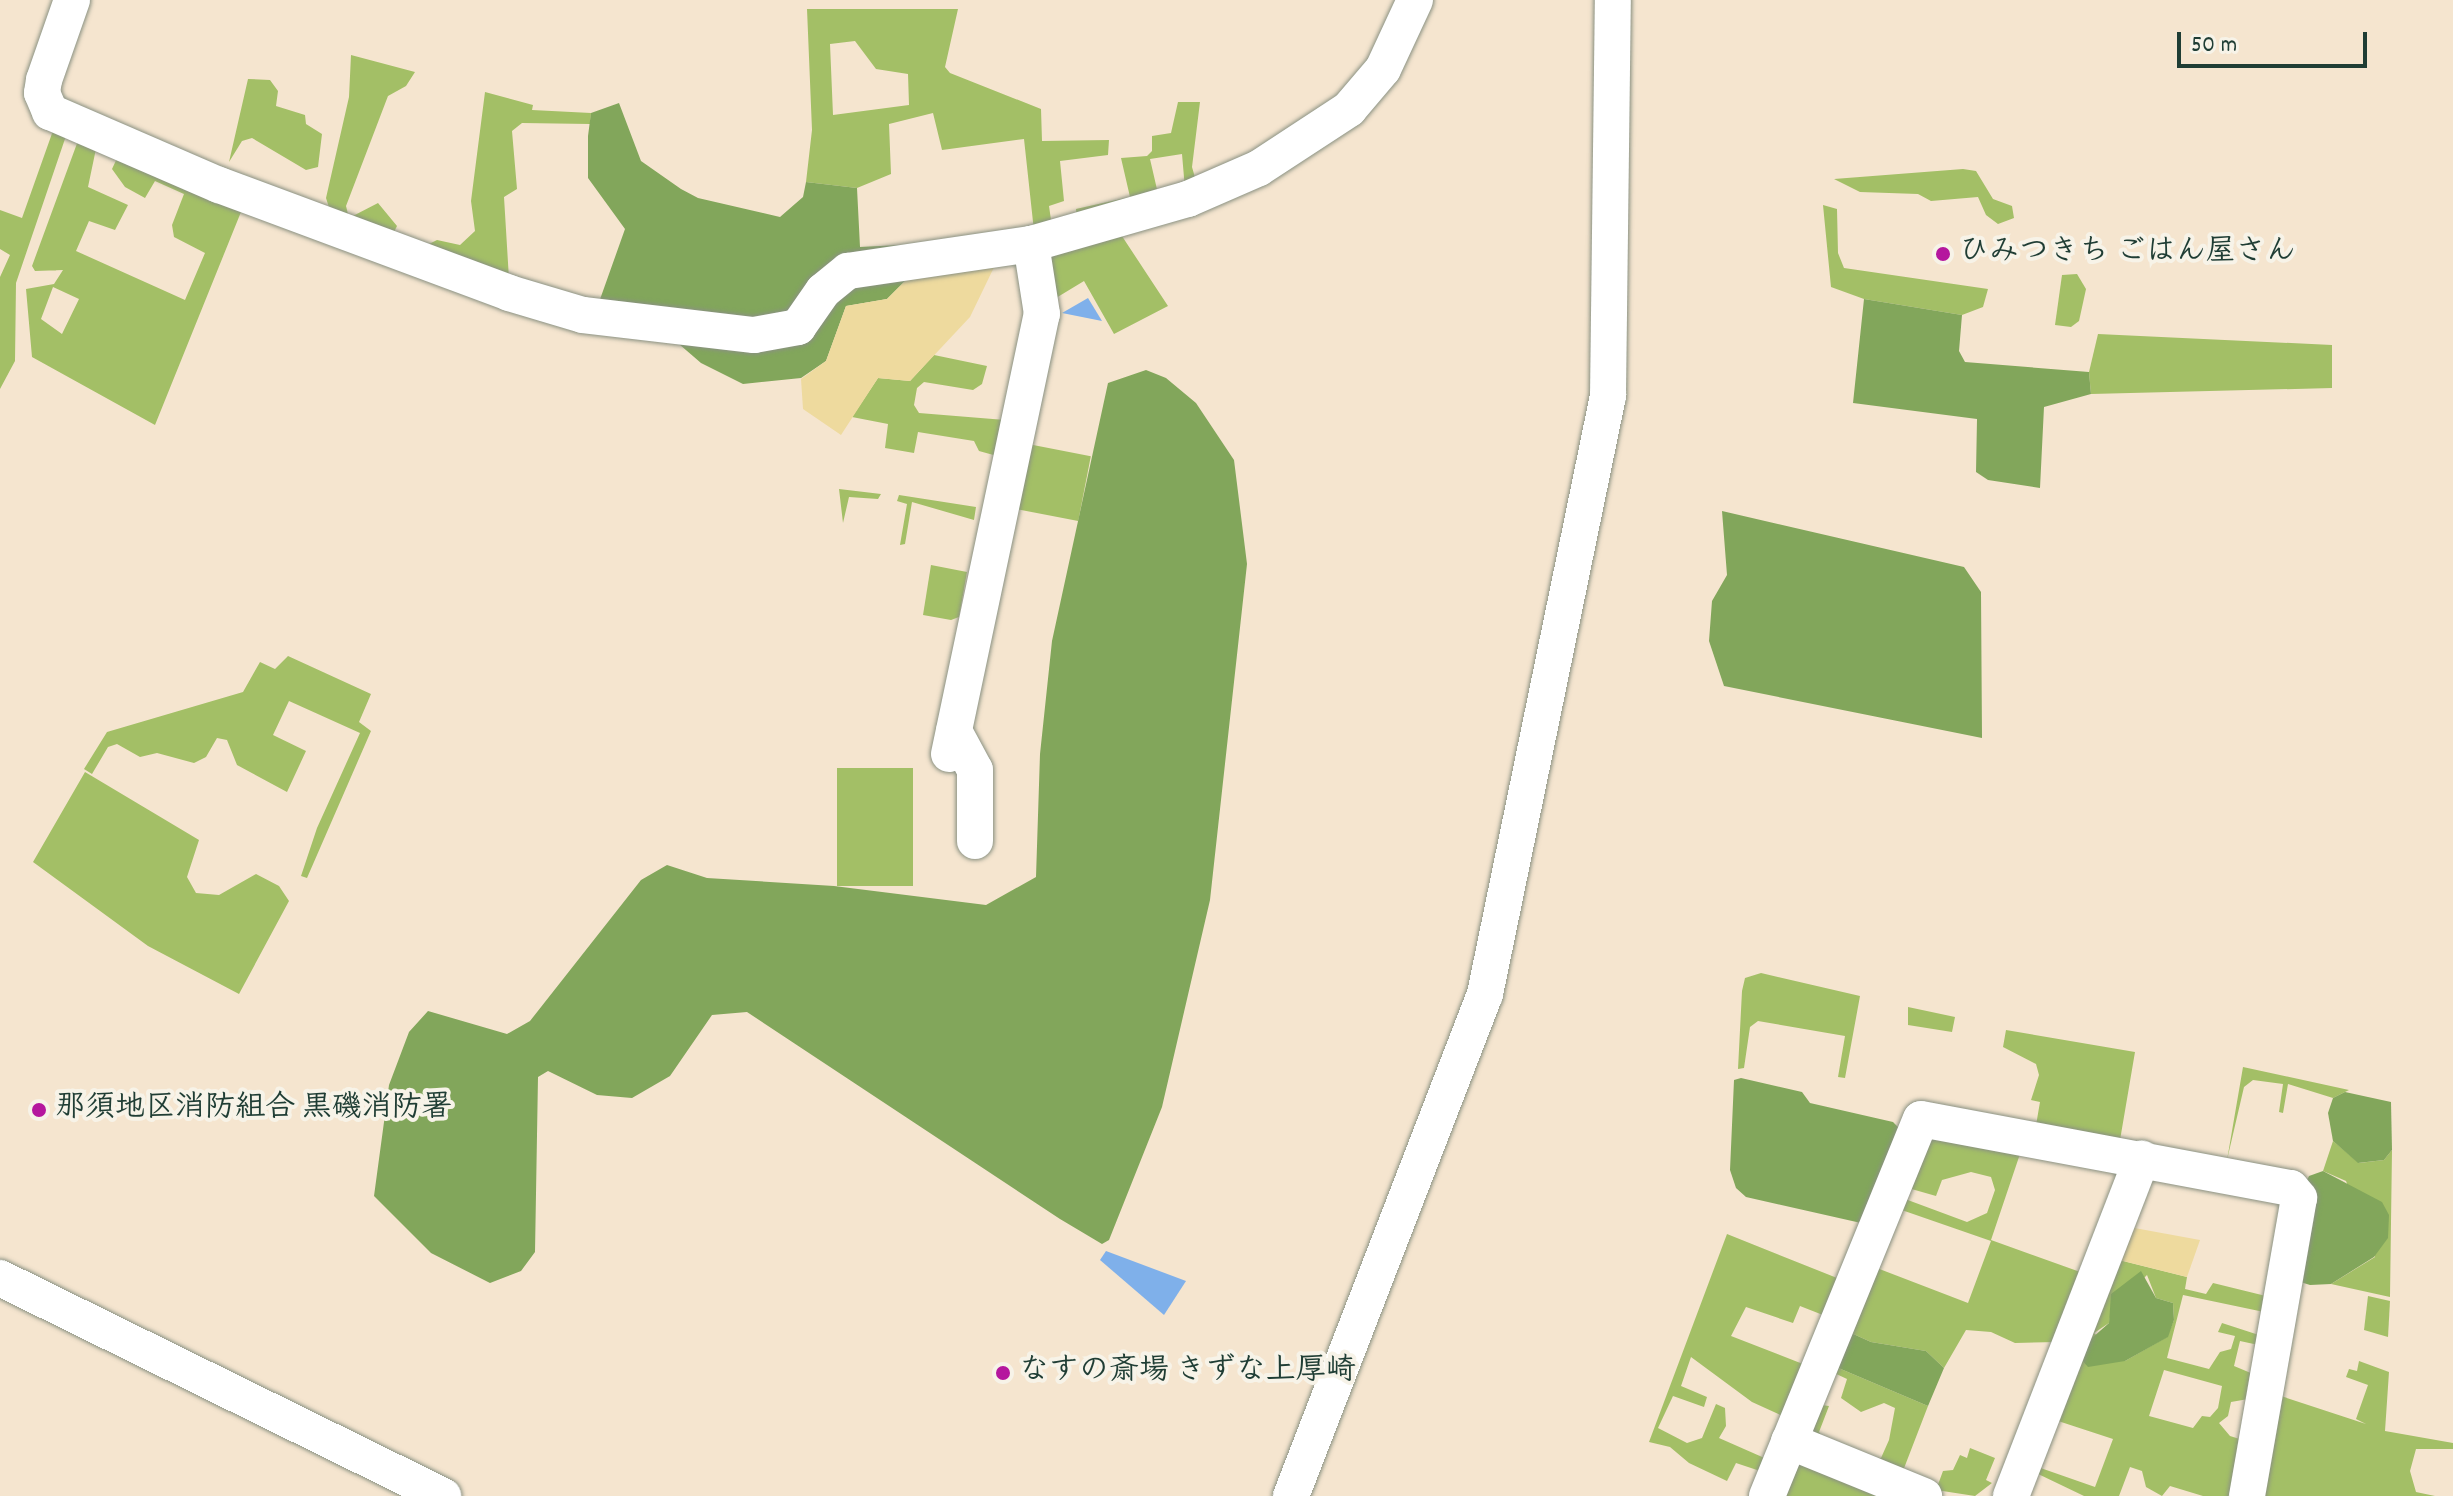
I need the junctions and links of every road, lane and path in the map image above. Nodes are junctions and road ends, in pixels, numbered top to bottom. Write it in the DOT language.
graph roads {
  1 [pos="72,0"];
  2 [pos="1415,0"];
  3 [pos="1613,0"];
  4 [pos="1031,244"];
  5 [pos="975,841"];
  6 [pos="2142,1159"];
  7 [pos="0,1278"];
  8 [pos="1789,1441"];
  9 [pos="443,1496"];
  10 [pos="1291,1496"];
  11 [pos="1767,1496"];
  12 [pos="1924,1496"];
  13 [pos="1993,1496"];
  14 [pos="2004,1496"];
  15 [pos="2011,1496"];
  16 [pos="2247,1496"];
  1 -- 4 [label="street"];
  2 -- 4 [label="street"];
  3 -- 10 [label="street"];
  4 -- 5 [label="street"];
  6 -- 8 [label="street"];
  6 -- 15 [label="street"];
  6 -- 16 [label="street"];
  7 -- 9 [label="street"];
  8 -- 11 [label="street"];
  8 -- 12 [label="street"];
  13 -- 14 [label="street"];
}
